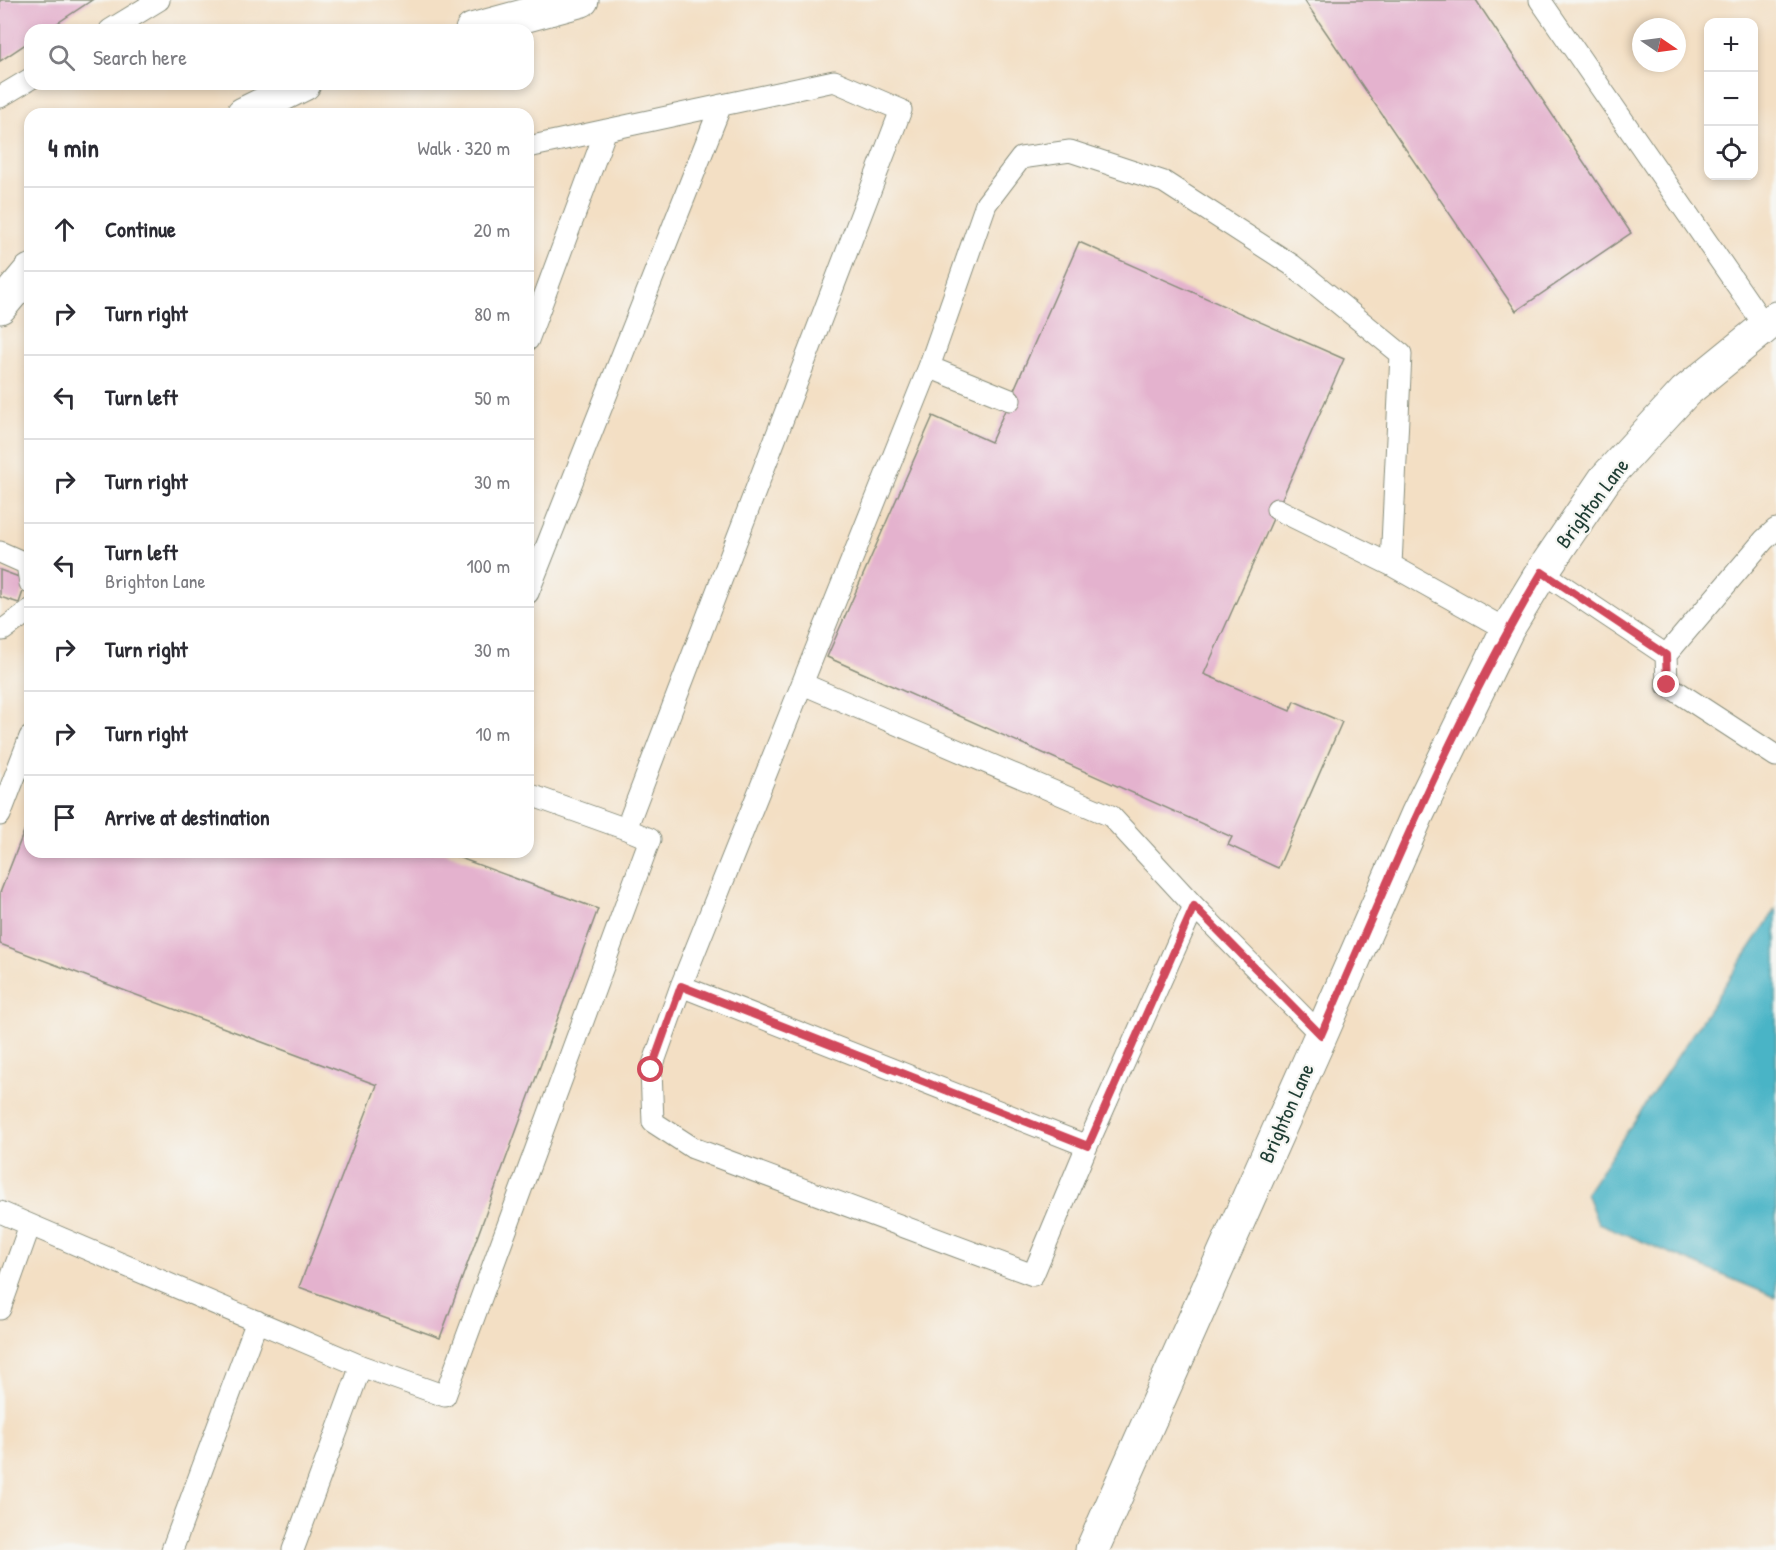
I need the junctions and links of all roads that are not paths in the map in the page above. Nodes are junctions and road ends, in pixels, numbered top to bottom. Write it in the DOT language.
graph roads {
  1 [pos="159,0"];
  2 [pos="582,0"];
  3 [pos="1540,0"];
  4 [pos="120,24"];
  5 [pos="494,24"];
  6 [pos="24,83"];
  7 [pos="292,90"];
  8 [pos="0,97"];
  9 [pos="722,105"];
  10 [pos="255,108"];
  11 [pos="606,130"];
  12 [pos="534,146"];
  13 [pos="24,278"];
  14 [pos="0,307"];
  15 [pos="1771,322"];
  16 [pos="534,324"];
  17 [pos="929,367"];
  18 [pos="1010,400"];
  19 [pos="1277,509"];
  20 [pos="1776,530"];
  21 [pos="0,552"];
  22 [pos="24,563"];
  23 [pos="1391,565"];
  24 [pos="1542,572"];
  25 [pos="534,578"];
  26 [pos="24,614"];
  27 [pos="0,629"];
  28 [pos="1507,630"];
  29 [pos="1666,655"];
  30 [pos="803,684"];
  31 [pos="24,753"];
  32 [pos="1776,756"];
  33 [pos="534,796"];
  34 [pos="0,815"];
  35 [pos="626,829"];
  36 [pos="1194,906"];
  37 [pos="681,986"];
  38 [pos="1321,1035"];
  39 [pos="1088,1146"];
  40 [pos="0,1212"];
  41 [pos="30,1224"];
  42 [pos="0,1309"];
  43 [pos="256,1321"];
  44 [pos="361,1366"];
  45 [pos="172,1550"];
  46 [pos="293,1550"];
  47 [pos="1092,1550"];
  1 -- 4 [label="lane"];
  2 -- 5 [label="street"];
  3 -- 15 [label="lane"];
  6 -- 8 [label="lane"];
  7 -- 10 [label="street"];
  9 -- 11 [label="lane"];
  9 -- 25 [label="lane"];
  9 -- 35 [label="lane"];
  11 -- 12 [label="lane"];
  11 -- 16 [label="lane"];
  13 -- 14 [label="street"];
  15 -- 24 [label="street, Brighton Lane"];
  17 -- 18 [label="lane"];
  17 -- 23 [label="lane"];
  17 -- 30 [label="lane"];
  19 -- 23 [label="lane"];
  20 -- 29 [label="lane"];
  21 -- 22 [label="lane"];
  23 -- 28 [label="lane"];
  24 -- 28 [label="street, Brighton Lane"];
  24 -- 29 [label="lane"];
  26 -- 27 [label="lane"];
  28 -- 38 [label="street, Brighton Lane"];
  29 -- 32 [label="lane"];
  30 -- 36 [label="lane"];
  30 -- 37 [label="lane"];
  31 -- 34 [label="lane"];
  33 -- 35 [label="lane"];
  35 -- 44 [label="lane"];
  36 -- 38 [label="lane"];
  36 -- 39 [label="lane"];
  37 -- 39 [label="lane"];
  37 -- 39 [label="lane"];
  38 -- 47 [label="street, Brighton Lane"];
  40 -- 41 [label="lane"];
  41 -- 42 [label="lane"];
  41 -- 43 [label="lane"];
  43 -- 44 [label="lane"];
  43 -- 45 [label="lane"];
  44 -- 46 [label="lane"];
}
